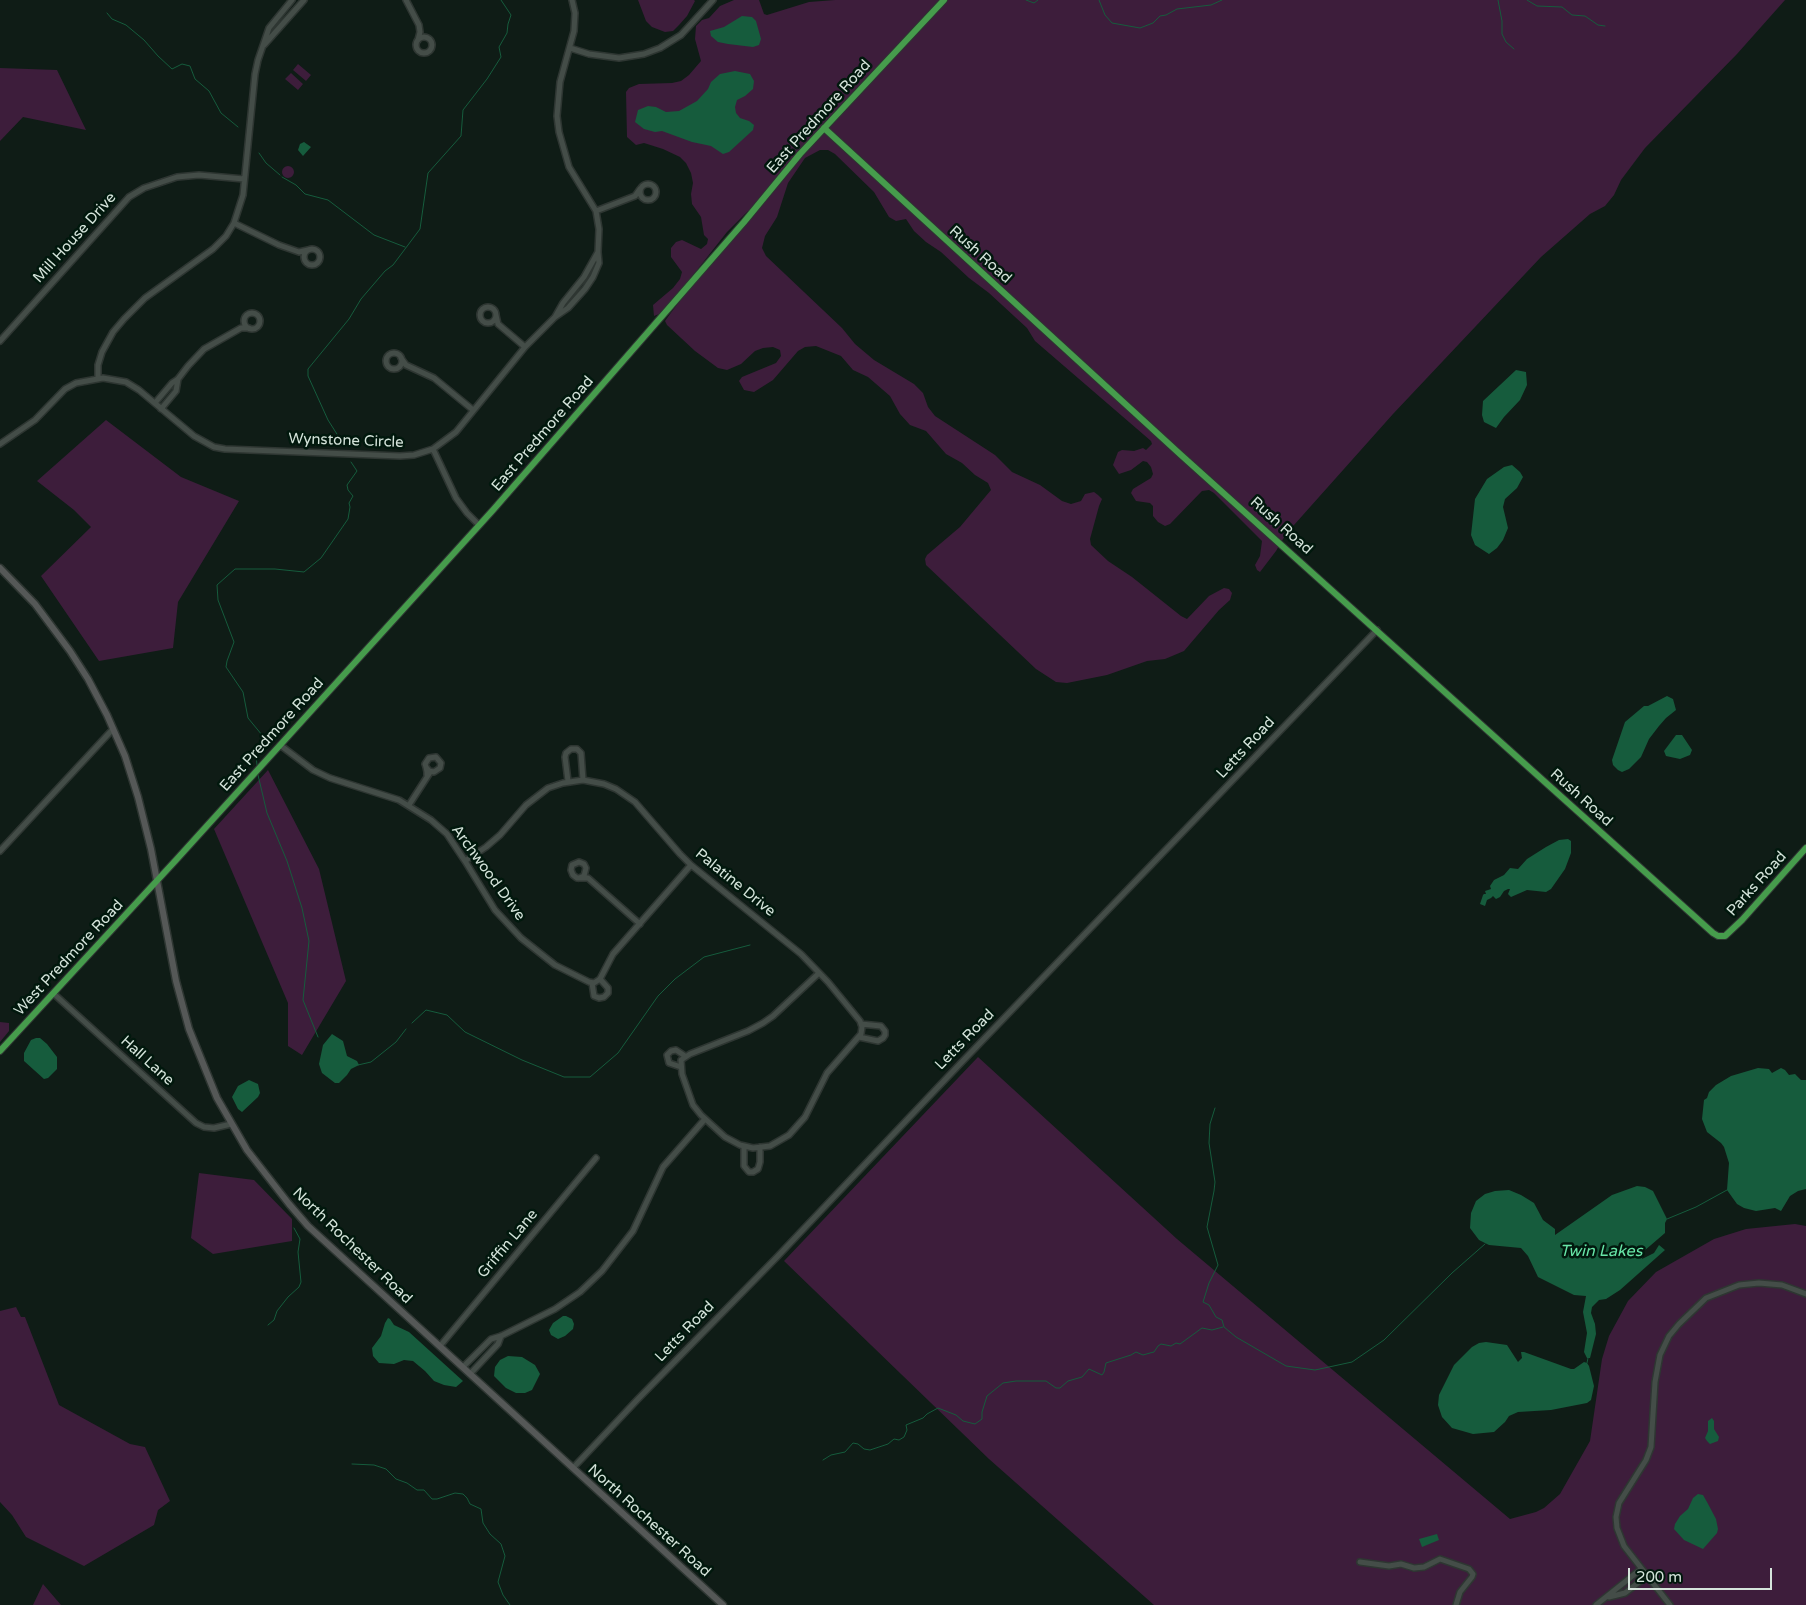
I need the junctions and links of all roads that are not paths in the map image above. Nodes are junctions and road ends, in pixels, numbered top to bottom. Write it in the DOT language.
graph roads {
  1 [pos="292,0"];
  2 [pos="304,0"];
  3 [pos="406,0"];
  4 [pos="572,0"];
  5 [pos="713,0"];
  6 [pos="944,0"];
  7 [pos="420,32"];
  8 [pos="427,38"];
  9 [pos="418,40"];
  10 [pos="264,46"];
  11 [pos="570,48"];
  12 [pos="824,128"];
  13 [pos="244,179"];
  14 [pos="640,190"];
  15 [pos="635,196"];
  16 [pos="643,198"];
  17 [pos="596,211"];
  18 [pos="234,223"];
  19 [pos="308,250"];
  20 [pos="300,252"];
  21 [pos="598,252"];
  22 [pos="305,259"];
  23 [pos="496,315"];
  24 [pos="555,317"];
  25 [pos="244,320"];
  26 [pos="490,322"];
  27 [pos="498,324"];
  28 [pos="241,328"];
  29 [pos="249,328"];
  30 [pos="0,341"];
  31 [pos="525,347"];
  32 [pos="401,358"];
  33 [pos="406,365"];
  34 [pos="398,367"];
  35 [pos="98,378"];
  36 [pos="178,379"];
  37 [pos="155,403"];
  38 [pos="161,409"];
  39 [pos="474,410"];
  40 [pos="0,444"];
  41 [pos="433,449"];
  42 [pos="480,525"];
  43 [pos="0,568"];
  44 [pos="1377,630"];
  45 [pos="113,729"];
  46 [pos="280,745"];
  47 [pos="426,767"];
  48 [pos="434,772"];
  49 [pos="427,775"];
  50 [pos="583,780"];
  51 [pos="568,782"];
  52 [pos="409,805"];
  53 [pos="1806,848"];
  54 [pos="0,851"];
  55 [pos="465,861"];
  56 [pos="691,865"];
  57 [pos="586,871"];
  58 [pos="579,878"];
  59 [pos="588,878"];
  60 [pos="157,881"];
  61 [pos="640,924"];
  62 [pos="1725,936"];
  63 [pos="819,973"];
  64 [pos="600,979"];
  65 [pos="592,983"];
  66 [pos="54,994"];
  67 [pos="861,1024"];
  68 [pos="859,1037"];
  69 [pos="0,1051"];
  70 [pos="685,1056"];
  71 [pos="681,1067"];
  72 [pos="705,1119"];
  73 [pos="231,1124"];
  74 [pos="744,1146"];
  75 [pos="760,1147"];
  76 [pos="596,1158"];
  77 [pos="1806,1294"];
  78 [pos="501,1336"];
  79 [pos="440,1346"];
  80 [pos="463,1367"];
  81 [pos="470,1374"];
  82 [pos="573,1468"];
  83 [pos="1360,1562"];
  84 [pos="1641,1569"];
  85 [pos="1648,1576"];
  86 [pos="1606,1597"];
  87 [pos="723,1605"];
  88 [pos="1456,1605"];
  89 [pos="1596,1605"];
  90 [pos="1670,1605"];
  1 -- 10 [label="street"];
  2 -- 10 [label="street"];
  3 -- 7 [label="street"];
  4 -- 11 [label="street, Wynstone Circle"];
  5 -- 11 [label="street"];
  6 -- 12 [label="street, East Predmore Road"];
  7 -- 8 [label="street"];
  7 -- 9 [label="street"];
  8 -- 9 [label="street"];
  8 -- 9 [label="street"];
  10 -- 13 [label="street"];
  11 -- 17 [label="street, Wynstone Circle"];
  12 -- 42 [label="street, East Predmore Road"];
  12 -- 44 [label="street, Rush Road"];
  13 -- 18 [label="street"];
  13 -- 30 [label="street, Mill House Drive"];
  14 -- 15 [label="street"];
  14 -- 16 [label="street"];
  14 -- 16 [label="street"];
  15 -- 16 [label="street"];
  15 -- 17 [label="street"];
  17 -- 21 [label="street, Wynstone Circle"];
  18 -- 20 [label="street"];
  18 -- 35 [label="street"];
  19 -- 20 [label="street"];
  19 -- 22 [label="street"];
  19 -- 22 [label="street"];
  20 -- 22 [label="street"];
  21 -- 24 [label="street, Wynstone Circle"];
  21 -- 24 [label="street, Wynstone Circle"];
  23 -- 26 [label="street"];
  23 -- 26 [label="street"];
  23 -- 27 [label="street"];
  24 -- 31 [label="street, Wynstone Circle"];
  25 -- 28 [label="street"];
  25 -- 29 [label="street"];
  25 -- 29 [label="street"];
  26 -- 27 [label="street"];
  27 -- 31 [label="street"];
  28 -- 29 [label="street"];
  28 -- 36 [label="street"];
  31 -- 39 [label="street, Wynstone Circle"];
  32 -- 33 [label="street"];
  32 -- 34 [label="street"];
  32 -- 34 [label="street"];
  33 -- 34 [label="street"];
  33 -- 39 [label="street"];
  35 -- 37 [label="street, Wynstone Circle"];
  35 -- 40 [label="street, Wynstone Circle"];
  36 -- 37 [label="street"];
  36 -- 38 [label="street"];
  37 -- 38 [label="street, Wynstone Circle"];
  38 -- 41 [label="street, Wynstone Circle"];
  39 -- 41 [label="street, Wynstone Circle"];
  41 -- 42 [label="street"];
  42 -- 46 [label="street, East Predmore Road"];
  43 -- 45 [label="main road, North Rochester Road"];
  44 -- 62 [label="street, Rush Road"];
  44 -- 82 [label="street, Letts Road"];
  45 -- 54 [label="street"];
  45 -- 60 [label="main road, North Rochester Road"];
  46 -- 52 [label="street, Archwood Drive"];
  46 -- 60 [label="street, East Predmore Road"];
  47 -- 48 [label="street"];
  47 -- 48 [label="street"];
  47 -- 49 [label="street"];
  48 -- 49 [label="street"];
  49 -- 52 [label="street"];
  50 -- 51 [label="street, Palatine Drive"];
  50 -- 51 [label="street"];
  50 -- 56 [label="street, Palatine Drive"];
  51 -- 55 [label="street, Palatine Drive"];
  52 -- 55 [label="street, Archwood Drive"];
  53 -- 62 [label="street, Parks Road"];
  55 -- 65 [label="street, Archwood Drive"];
  56 -- 61 [label="street"];
  56 -- 63 [label="street, Palatine Drive"];
  57 -- 58 [label="street"];
  57 -- 58 [label="street"];
  57 -- 59 [label="street"];
  58 -- 59 [label="street"];
  59 -- 61 [label="street"];
  60 -- 66 [label="street, West Predmore Road"];
  60 -- 73 [label="main road, North Rochester Road"];
  61 -- 64 [label="street"];
  63 -- 67 [label="street, Palatine Drive"];
  63 -- 70 [label="street"];
  64 -- 65 [label="street"];
  64 -- 65 [label="street, Archwood Drive"];
  66 -- 69 [label="street, West Predmore Road"];
  66 -- 73 [label="street, Hall Lane"];
  67 -- 68 [label="street"];
  67 -- 68 [label="street"];
  68 -- 75 [label="street"];
  70 -- 71 [label="street"];
  70 -- 71 [label="street"];
  71 -- 72 [label="street"];
  72 -- 74 [label="street"];
  72 -- 78 [label="street"];
  73 -- 79 [label="main road, North Rochester Road"];
  74 -- 75 [label="street"];
  74 -- 75 [label="street"];
  76 -- 79 [label="street, Griffin Lane"];
  77 -- 84 [label="street"];
  78 -- 80 [label="street"];
  78 -- 81 [label="street"];
  79 -- 80 [label="main road, North Rochester Road"];
  80 -- 81 [label="main road, North Rochester Road"];
  81 -- 82 [label="main road, North Rochester Road"];
  82 -- 87 [label="main road, North Rochester Road"];
  83 -- 88 [label="street"];
  84 -- 85 [label="street"];
  84 -- 86 [label="street"];
  85 -- 86 [label="street"];
  85 -- 90 [label="street"];
  86 -- 89 [label="street"];
}
